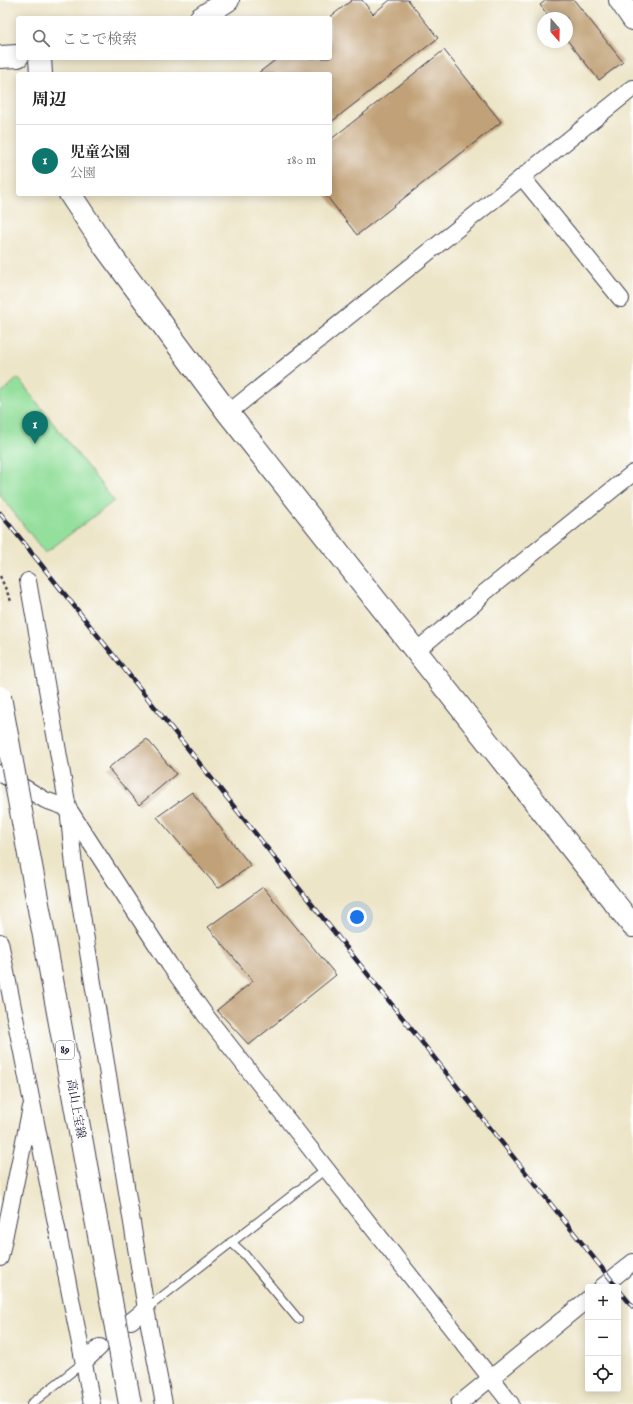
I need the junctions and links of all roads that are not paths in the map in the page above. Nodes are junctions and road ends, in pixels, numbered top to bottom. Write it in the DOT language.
graph roads {
  1 [pos="228,0"];
  2 [pos="620,0"];
  3 [pos="204,16"];
  4 [pos="633,19"];
  5 [pos="16,56"];
  6 [pos="0,57"];
  7 [pos="40,60"];
  8 [pos="41,72"];
  9 [pos="633,88"];
  10 [pos="522,177"];
  11 [pos="71,196"];
  12 [pos="621,299"];
  13 [pos="228,413"];
  14 [pos="633,473"];
  15 [pos="28,580"];
  16 [pos="416,650"];
  17 [pos="0,697"];
  18 [pos="0,773"];
  19 [pos="68,808"];
  20 [pos="633,926"];
  21 [pos="0,942"];
  22 [pos="32,1100"];
  23 [pos="327,1168"];
  24 [pos="231,1242"];
  25 [pos="0,1258"];
  26 [pos="633,1262"];
  27 [pos="606,1284"];
  28 [pos="585,1301"];
  29 [pos="146,1309"];
  30 [pos="298,1319"];
  31 [pos="131,1321"];
  32 [pos="100,1347"];
  33 [pos="84,1362"];
  34 [pos="491,1378"];
  35 [pos="31,1404"];
  36 [pos="92,1404"];
  37 [pos="130,1404"];
  38 [pos="164,1404"];
  39 [pos="459,1404"];
  40 [pos="511,1404"];
  1 -- 3 [label="street"];
  2 -- 4 [label="street"];
  5 -- 6 [label="street"];
  7 -- 8 [label="street"];
  9 -- 10 [label="street"];
  10 -- 12 [label="street"];
  10 -- 13 [label="street"];
  11 -- 13 [label="street"];
  13 -- 16 [label="street"];
  14 -- 16 [label="street"];
  15 -- 19 [label="street"];
  16 -- 20 [label="street"];
  17 -- 37 [label="street, 高山上宝線 / 89, bridge"];
  18 -- 19 [label="street"];
  19 -- 23 [label="street"];
  19 -- 29 [label="street"];
  21 -- 22 [label="street"];
  22 -- 25 [label="street"];
  22 -- 33 [label="street"];
  23 -- 24 [label="lane"];
  23 -- 34 [label="street"];
  24 -- 29 [label="lane"];
  24 -- 30 [label="lane"];
  26 -- 27 [label="street"];
  28 -- 34 [label="street"];
  29 -- 31 [label="street"];
  29 -- 38 [label="street"];
  32 -- 33 [label="street"];
  33 -- 35 [label="lane"];
  33 -- 36 [label="street"];
  34 -- 39 [label="street"];
  34 -- 40 [label="street"];
}
